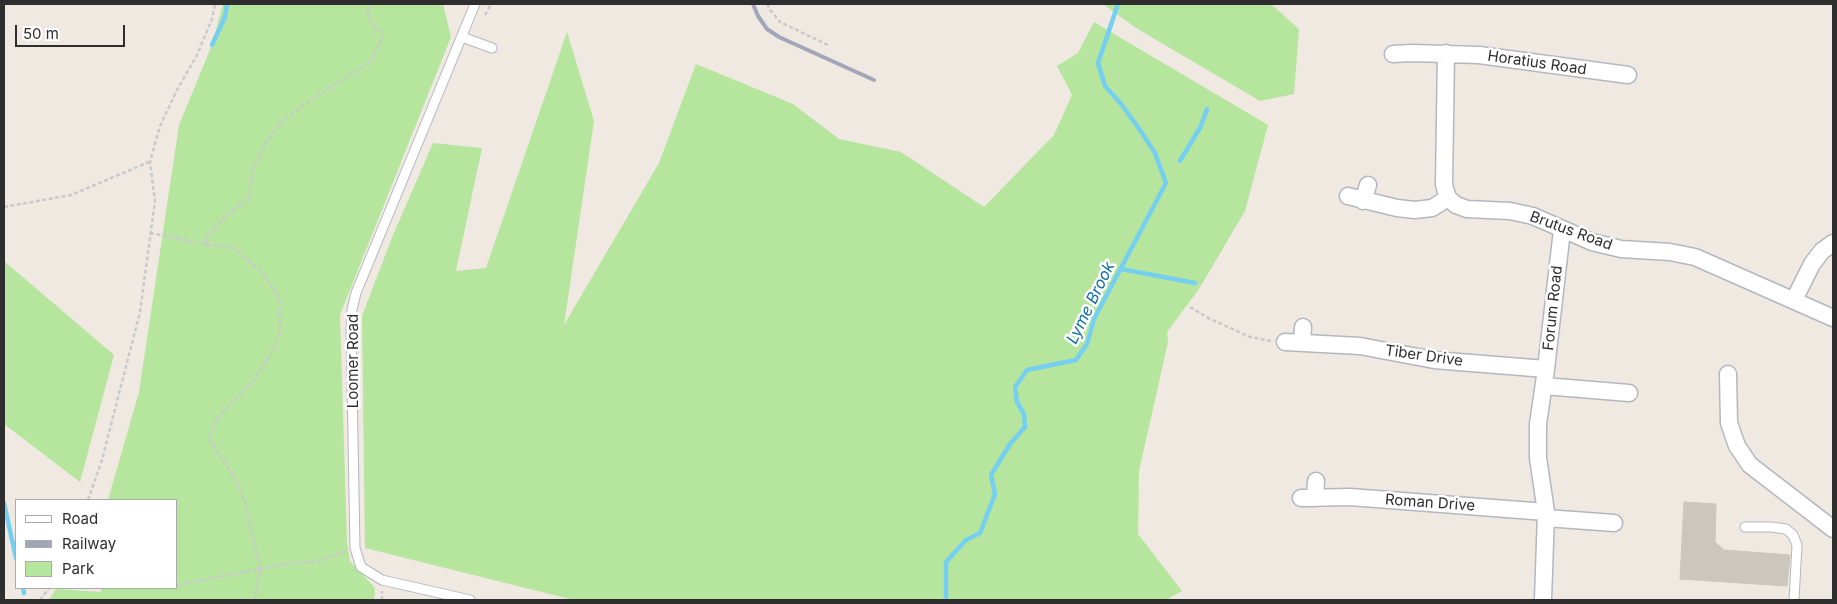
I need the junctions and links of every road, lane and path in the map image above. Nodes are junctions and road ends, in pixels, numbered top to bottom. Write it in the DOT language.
graph roads {
  1 [pos="215,4"];
  2 [pos="368,4"];
  3 [pos="475,4"];
  4 [pos="491,4"];
  5 [pos="767,4"];
  6 [pos="483,19"];
  7 [pos="462,37"];
  8 [pos="830,46"];
  9 [pos="492,48"];
  10 [pos="1393,54"];
  11 [pos="1446,54"];
  12 [pos="1628,75"];
  13 [pos="150,162"];
  14 [pos="1368,185"];
  15 [pos="1448,198"];
  16 [pos="4,207"];
  17 [pos="1562,230"];
  18 [pos="150,233"];
  19 [pos="1833,243"];
  20 [pos="209,245"];
  21 [pos="1794,300"];
  22 [pos="1190,307"];
  23 [pos="1833,318"];
  24 [pos="1297,337"];
  25 [pos="1546,369"];
  26 [pos="1728,374"];
  27 [pos="1544,386"];
  28 [pos="1629,393"];
  29 [pos="1316,481"];
  30 [pos="88,499"];
  31 [pos="1546,515"];
  32 [pos="1614,522"];
  33 [pos="1745,526"];
  34 [pos="1833,530"];
  35 [pos="355,548"];
  36 [pos="260,569"];
  37 [pos="178,585"];
  38 [pos="48,589"];
  39 [pos="40,600"];
  40 [pos="254,600"];
  41 [pos="470,600"];
  42 [pos="1543,600"];
  43 [pos="1794,600"];
  1 -- 13 [label="path"];
  2 -- 20 [label="path"];
  3 -- 7 [label="lane, Loomer Road"];
  4 -- 6 [label="path"];
  5 -- 8 [label="path"];
  7 -- 9 [label="lane"];
  7 -- 35 [label="lane, Loomer Road"];
  10 -- 11 [label="street, Horatius Road"];
  11 -- 12 [label="street, Horatius Road"];
  11 -- 15 [label="street"];
  13 -- 16 [label="path"];
  13 -- 18 [label="path"];
  14 -- 15 [label="street"];
  15 -- 17 [label="street, Brutus Road"];
  17 -- 21 [label="street, Brutus Road"];
  17 -- 25 [label="street, Forum Road"];
  18 -- 20 [label="path"];
  18 -- 30 [label="path"];
  19 -- 21 [label="street"];
  20 -- 36 [label="path"];
  21 -- 23 [label="street, Brutus Road"];
  22 -- 24 [label="path"];
  24 -- 25 [label="street, Tiber Drive"];
  25 -- 27 [label="street, Forum Road"];
  26 -- 34 [label="street"];
  27 -- 28 [label="street"];
  27 -- 31 [label="street, Forum Road"];
  29 -- 31 [label="street, Roman Drive"];
  31 -- 32 [label="street"];
  31 -- 42 [label="street, Forum Road"];
  33 -- 43 [label="lane"];
  35 -- 36 [label="path"];
  35 -- 41 [label="lane, Loomer Road"];
  36 -- 37 [label="path"];
  36 -- 40 [label="path"];
  38 -- 39 [label="path"];
}
